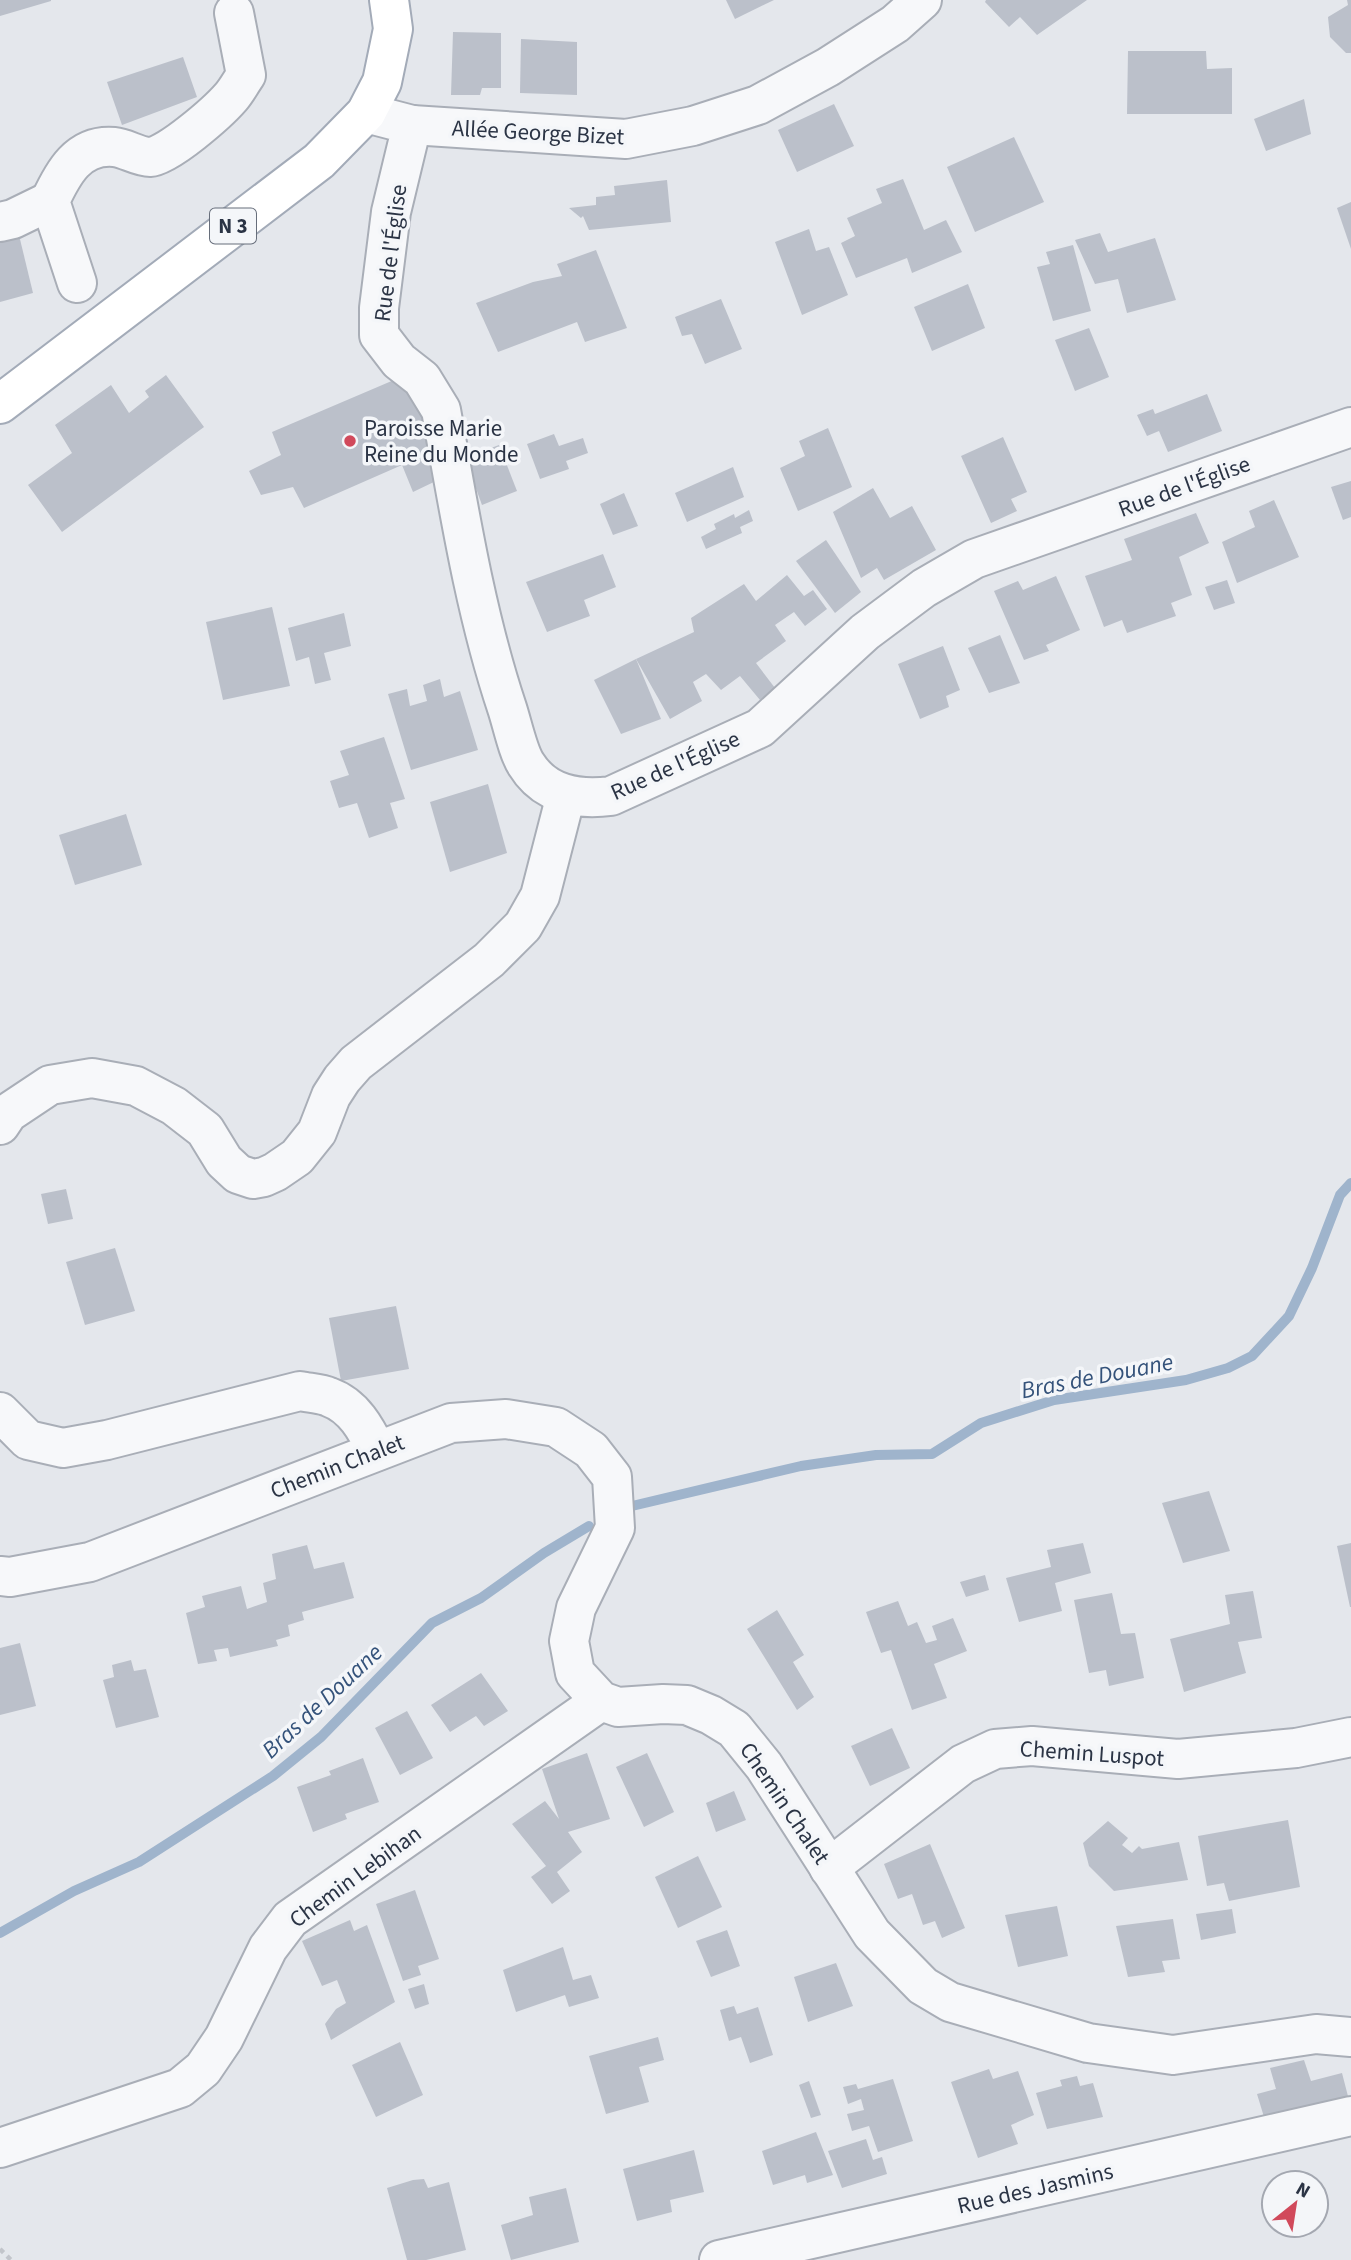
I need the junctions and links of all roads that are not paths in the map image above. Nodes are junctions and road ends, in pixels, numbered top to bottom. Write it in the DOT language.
graph roads {
  1 [pos="389,0"];
  2 [pos="922,0"];
  3 [pos="234,13"];
  4 [pos="366,113"];
  5 [pos="412,125"];
  6 [pos="50,201"];
  7 [pos="0,222"];
  8 [pos="77,283"];
  9 [pos="0,404"];
  10 [pos="1351,427"];
  11 [pos="566,795"];
  12 [pos="0,1125"];
  13 [pos="0,1412"];
  14 [pos="377,1451"];
  15 [pos="0,1576"];
  16 [pos="601,1701"];
  17 [pos="1351,1737"];
  18 [pos="829,1868"];
  19 [pos="1351,2037"];
  20 [pos="1351,2116"];
  21 [pos="0,2148"];
  22 [pos="719,2260"];
  1 -- 4 [label="main road, N 3"];
  2 -- 5 [label="street, Allée George Bizet"];
  3 -- 6 [label="street"];
  4 -- 5 [label="street"];
  4 -- 9 [label="main road, N 3"];
  5 -- 11 [label="street, Rue de l'Église"];
  6 -- 7 [label="street"];
  6 -- 8 [label="street"];
  10 -- 11 [label="street, Rue de l'Église"];
  11 -- 12 [label="street"];
  13 -- 14 [label="street"];
  14 -- 15 [label="street, Chemin Chalet"];
  14 -- 16 [label="street, Chemin Chalet"];
  16 -- 18 [label="street, Chemin Chalet"];
  16 -- 21 [label="street, Chemin Lebihan"];
  17 -- 18 [label="street, Chemin Luspot"];
  18 -- 19 [label="street, Chemin Chalet"];
  20 -- 22 [label="street, Rue des Jasmins"];
}
